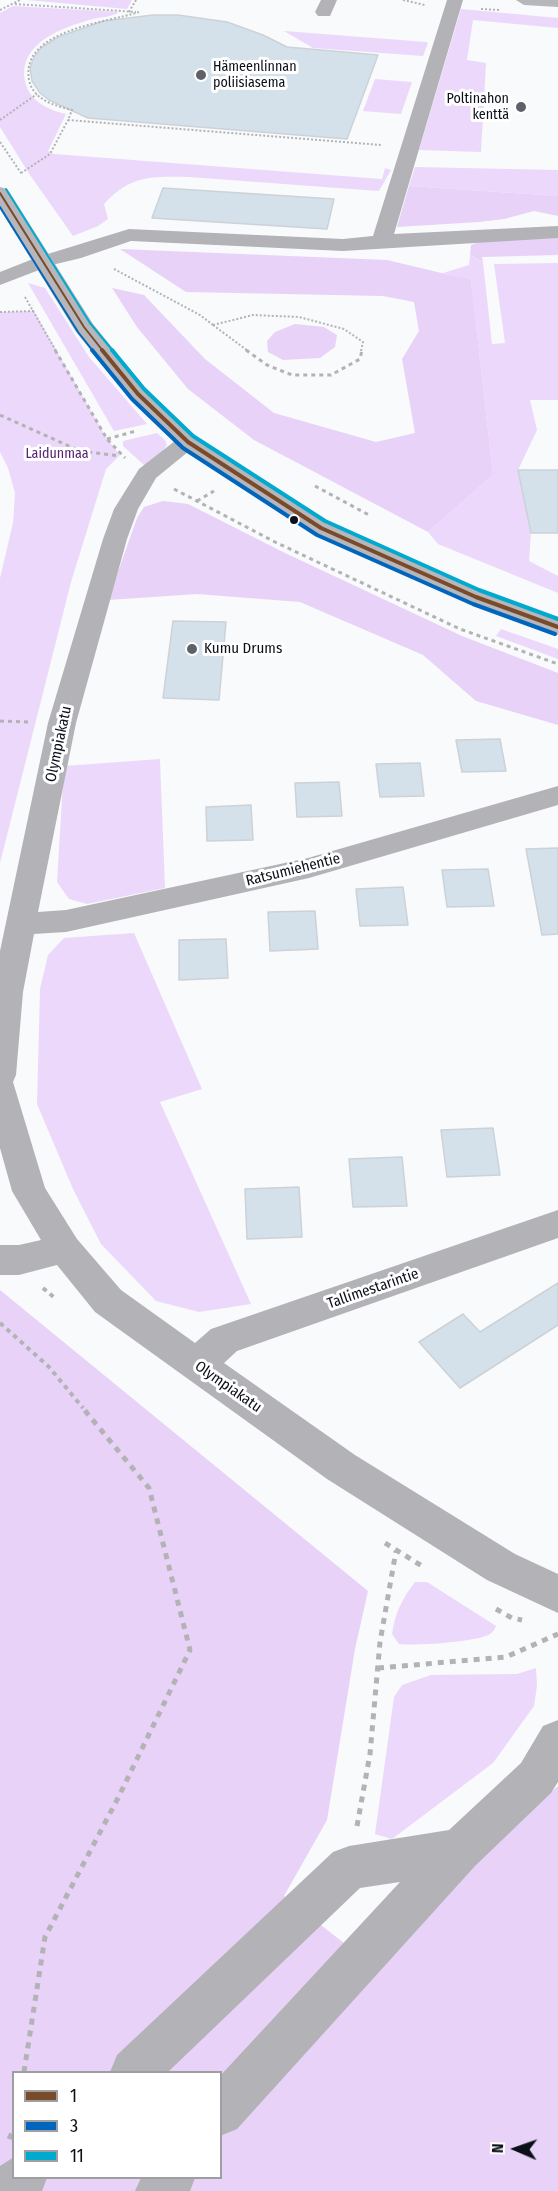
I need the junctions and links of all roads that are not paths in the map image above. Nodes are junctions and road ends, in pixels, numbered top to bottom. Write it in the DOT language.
graph roads {
  1 [pos="455,0"];
  2 [pos="524,0"];
  3 [pos="558,2"];
  4 [pos="0,193"];
  5 [pos="558,232"];
  6 [pos="382,240"];
  7 [pos="45,261"];
  8 [pos="0,279"];
  9 [pos="188,442"];
  10 [pos="558,627"];
  11 [pos="558,795"];
  12 [pos="23,924"];
  13 [pos="0,1075"];
  14 [pos="0,1089"];
  15 [pos="558,1224"];
  16 [pos="65,1249"];
  17 [pos="0,1260"];
  18 [pos="195,1365"];
  19 [pos="558,1594"];
  20 [pos="558,1741"];
  21 [pos="459,1850"];
  22 [pos="136,2071"];
  23 [pos="222,2110"];
  24 [pos="22,2179"];
  25 [pos="170,2179"];
  26 [pos="9,2191"];
  27 [pos="160,2191"];
  1 -- 6 [label="street"];
  2 -- 3 [label="main road"];
  4 -- 7 [label="main road"];
  5 -- 6 [label="street"];
  6 -- 7 [label="street"];
  7 -- 8 [label="street"];
  7 -- 9 [label="main road"];
  9 -- 10 [label="main road"];
  9 -- 12 [label="street, Olympiakatu"];
  11 -- 12 [label="street, Ratsumiehentie"];
  12 -- 13 [label="street, Olympiakatu"];
  14 -- 16 [label="street, Olympiakatu"];
  15 -- 18 [label="street, Tallimestarintie"];
  16 -- 17 [label="street"];
  16 -- 18 [label="street, Olympiakatu"];
  18 -- 19 [label="street, Olympiakatu"];
  20 -- 21 [label="street"];
  21 -- 22 [label="street"];
  21 -- 23 [label="street"];
  24 -- 26 [label="street"];
  25 -- 27 [label="street"];
}
